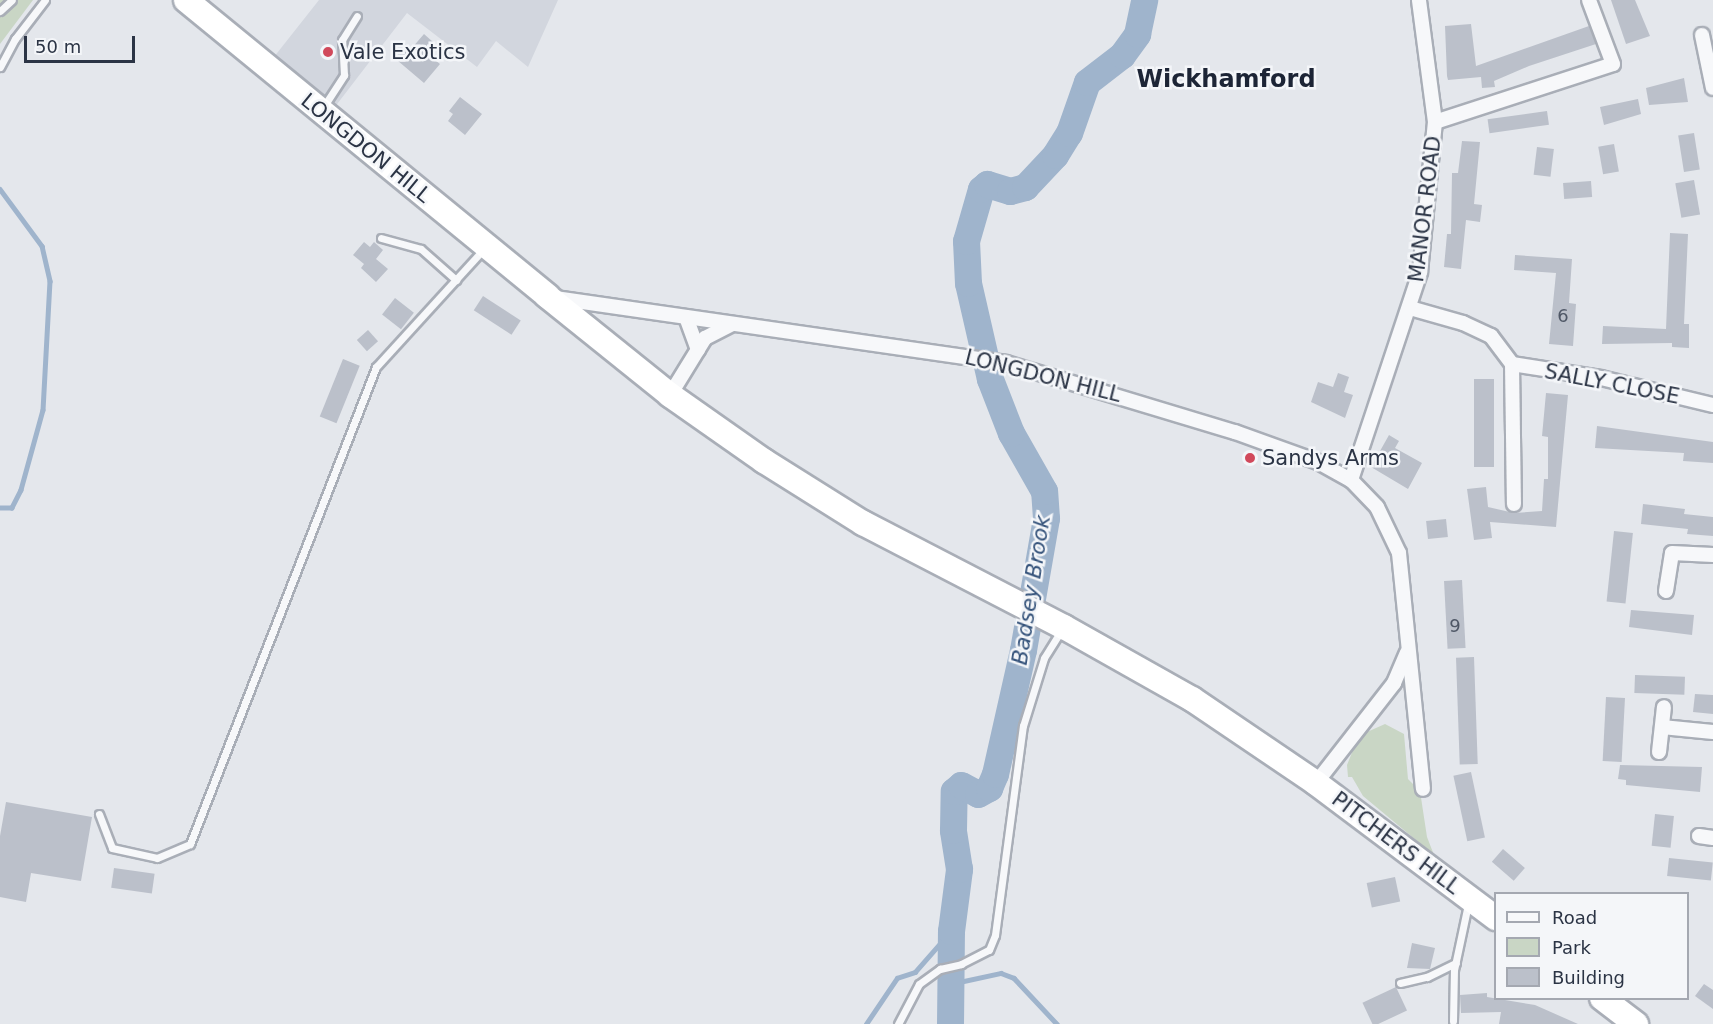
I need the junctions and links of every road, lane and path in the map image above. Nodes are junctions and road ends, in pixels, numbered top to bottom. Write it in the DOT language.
graph roads {
  1 [pos="12,0"];
  2 [pos="45,0"];
  3 [pos="186,0"];
  4 [pos="1419,0"];
  5 [pos="1589,0"];
  6 [pos="0,11"];
  7 [pos="357,16"];
  8 [pos="1702,35"];
  9 [pos="0,67"];
  10 [pos="1713,88"];
  11 [pos="321,111"];
  12 [pos="1435,122"];
  13 [pos="381,238"];
  14 [pos="486,247"];
  15 [pos="456,280"];
  16 [pos="547,296"];
  17 [pos="1410,308"];
  18 [pos="686,317"];
  19 [pos="731,325"];
  20 [pos="698,350"];
  21 [pos="1512,364"];
  22 [pos="670,395"];
  23 [pos="1713,405"];
  24 [pos="1351,480"];
  25 [pos="1514,504"];
  26 [pos="1713,555"];
  27 [pos="1666,591"];
  28 [pos="1058,624"];
  29 [pos="1408,645"];
  30 [pos="1664,707"];
  31 [pos="1662,727"];
  32 [pos="1713,732"];
  33 [pos="1659,752"];
  34 [pos="1316,783"];
  35 [pos="1423,789"];
  36 [pos="99,814"];
  37 [pos="1470,898"];
  38 [pos="1494,916"];
  39 [pos="1456,963"];
  40 [pos="1400,983"];
  41 [pos="1603,1000"];
  42 [pos="1453,1021"];
  43 [pos="898,1024"];
  44 [pos="1636,1024"];
  1 -- 6 [label="lane"];
  2 -- 9 [label="lane"];
  3 -- 11 [label="highway, LONGDON HILL"];
  4 -- 12 [label="street, MANOR ROAD"];
  5 -- 12 [label="street"];
  7 -- 11 [label="lane"];
  8 -- 10 [label="street"];
  11 -- 14 [label="highway, LONGDON HILL"];
  12 -- 17 [label="street, MANOR ROAD"];
  13 -- 15 [label="lane"];
  14 -- 15 [label="lane"];
  14 -- 16 [label="highway, LONGDON HILL"];
  15 -- 36 [label="lane"];
  16 -- 18 [label="street, LONGDON HILL"];
  16 -- 22 [label="highway, LONGDON HILL"];
  17 -- 21 [label="street"];
  17 -- 24 [label="street, MANOR ROAD"];
  18 -- 19 [label="street, LONGDON HILL"];
  18 -- 20 [label="street"];
  19 -- 20 [label="street"];
  19 -- 24 [label="street, LONGDON HILL"];
  20 -- 22 [label="street"];
  21 -- 23 [label="street, SALLY CLOSE"];
  21 -- 25 [label="street"];
  22 -- 28 [label="highway, LONGDON HILL"];
  24 -- 29 [label="street, PITCHERS HILL"];
  26 -- 27 [label="street"];
  28 -- 34 [label="highway, LONGDON HILL"];
  28 -- 43 [label="lane"];
  29 -- 34 [label="street, PITCHERS HILL"];
  29 -- 35 [label="street, PITCHERS HILL"];
  30 -- 31 [label="street"];
  31 -- 32 [label="street"];
  31 -- 33 [label="street"];
  34 -- 37 [label="highway, PITCHERS HILL"];
  37 -- 38 [label="highway, PITCHERS HILL"];
  37 -- 39 [label="lane"];
  39 -- 40 [label="lane"];
  39 -- 42 [label="lane"];
  41 -- 44 [label="highway"];
}
